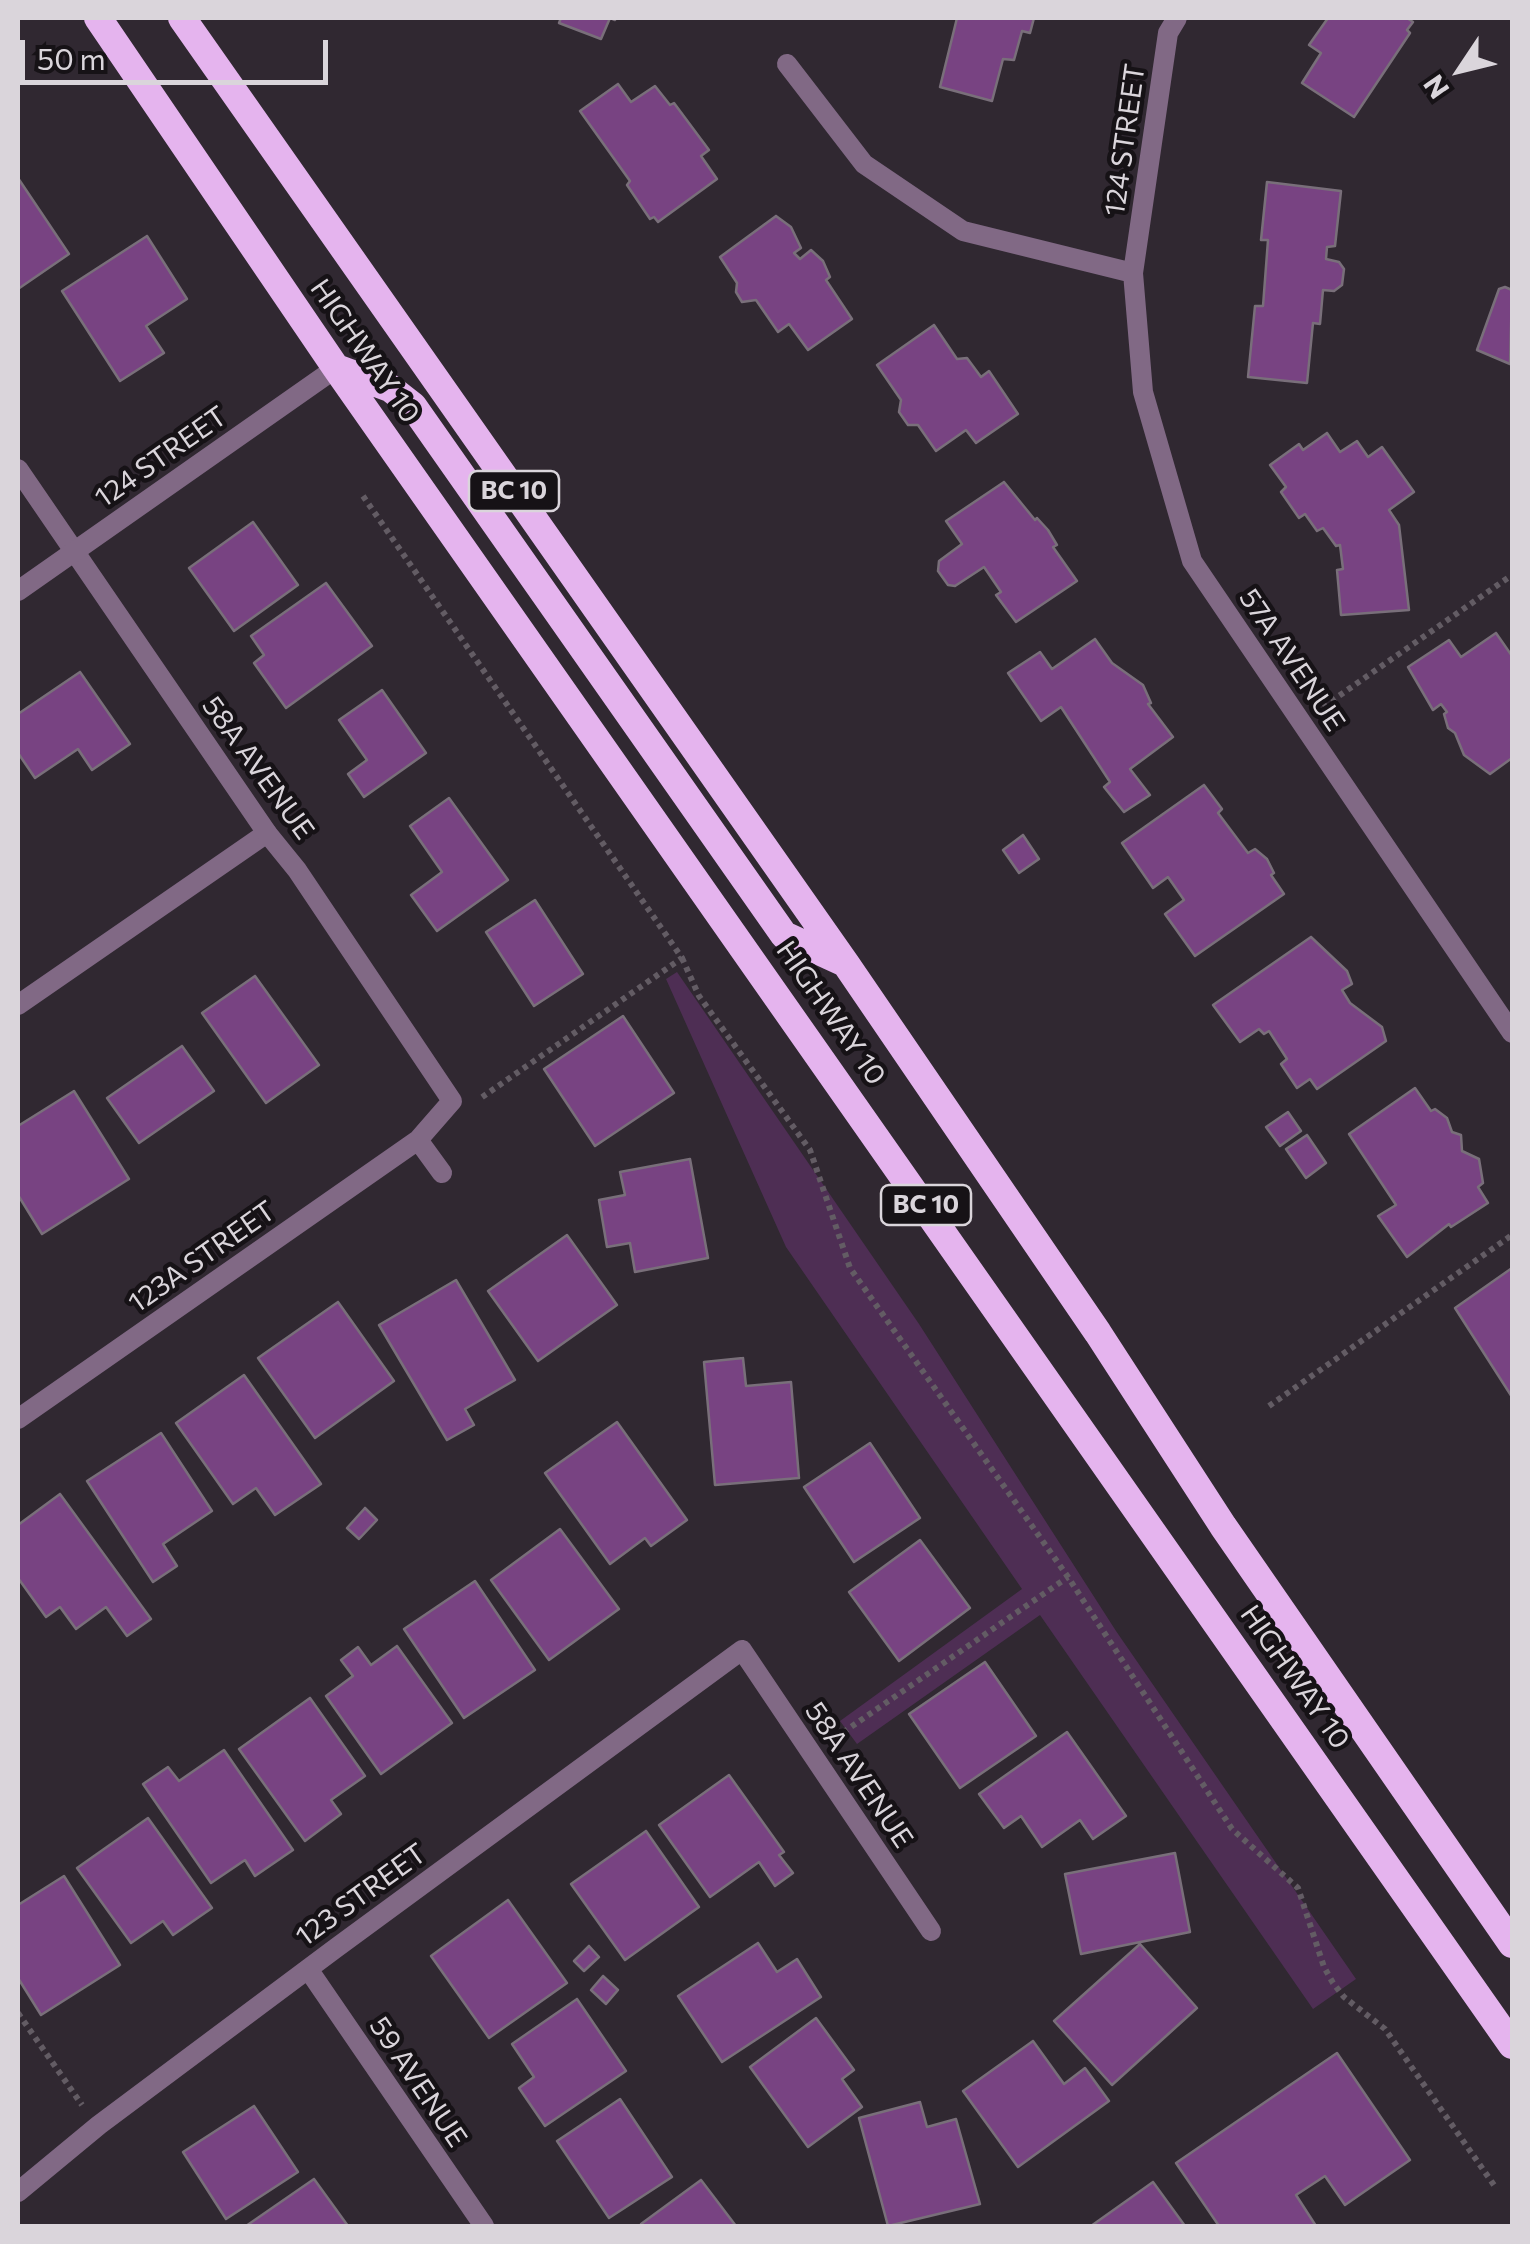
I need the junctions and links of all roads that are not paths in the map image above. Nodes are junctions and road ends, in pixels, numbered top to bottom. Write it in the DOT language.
graph roads {
  1 [pos="98,18"];
  2 [pos="182,18"];
  3 [pos="1177,18"];
  4 [pos="788,64"];
  5 [pos="1133,273"];
  6 [pos="336,368"];
  7 [pos="18,468"];
  8 [pos="74,552"];
  9 [pos="18,591"];
  10 [pos="267,833"];
  11 [pos="846,964"];
  12 [pos="18,1005"];
  13 [pos="1512,1034"];
  14 [pos="452,1101"];
  15 [pos="418,1140"];
  16 [pos="442,1173"];
  17 [pos="18,1419"];
  18 [pos="742,1650"];
  19 [pos="931,1932"];
  20 [pos="1512,1944"];
  21 [pos="308,1969"];
  22 [pos="1512,2045"];
  23 [pos="18,2192"];
  24 [pos="484,2226"];
  1 -- 6 [label="highway, HIGHWAY 10 / BC 10"];
  2 -- 11 [label="highway, HIGHWAY 10 / BC 10"];
  3 -- 5 [label="street, 124 STREET"];
  4 -- 5 [label="street"];
  5 -- 13 [label="street, 57A AVENUE"];
  6 -- 8 [label="street, 124 STREET"];
  6 -- 11 [label="highway"];
  6 -- 22 [label="highway, HIGHWAY 10 / BC 10"];
  7 -- 8 [label="street, 58A AVENUE"];
  8 -- 9 [label="street, 124 STREET"];
  8 -- 10 [label="street, 58A AVENUE"];
  10 -- 12 [label="street"];
  10 -- 14 [label="street, 58A AVENUE"];
  11 -- 20 [label="highway, HIGHWAY 10 / BC 10"];
  14 -- 15 [label="street, 123A STREET"];
  15 -- 16 [label="street"];
  15 -- 17 [label="street, 123A STREET"];
  18 -- 19 [label="street, 58A AVENUE"];
  18 -- 21 [label="street, 123 STREET"];
  21 -- 23 [label="street, 123 STREET"];
  21 -- 24 [label="street, 59 AVENUE"];
}
